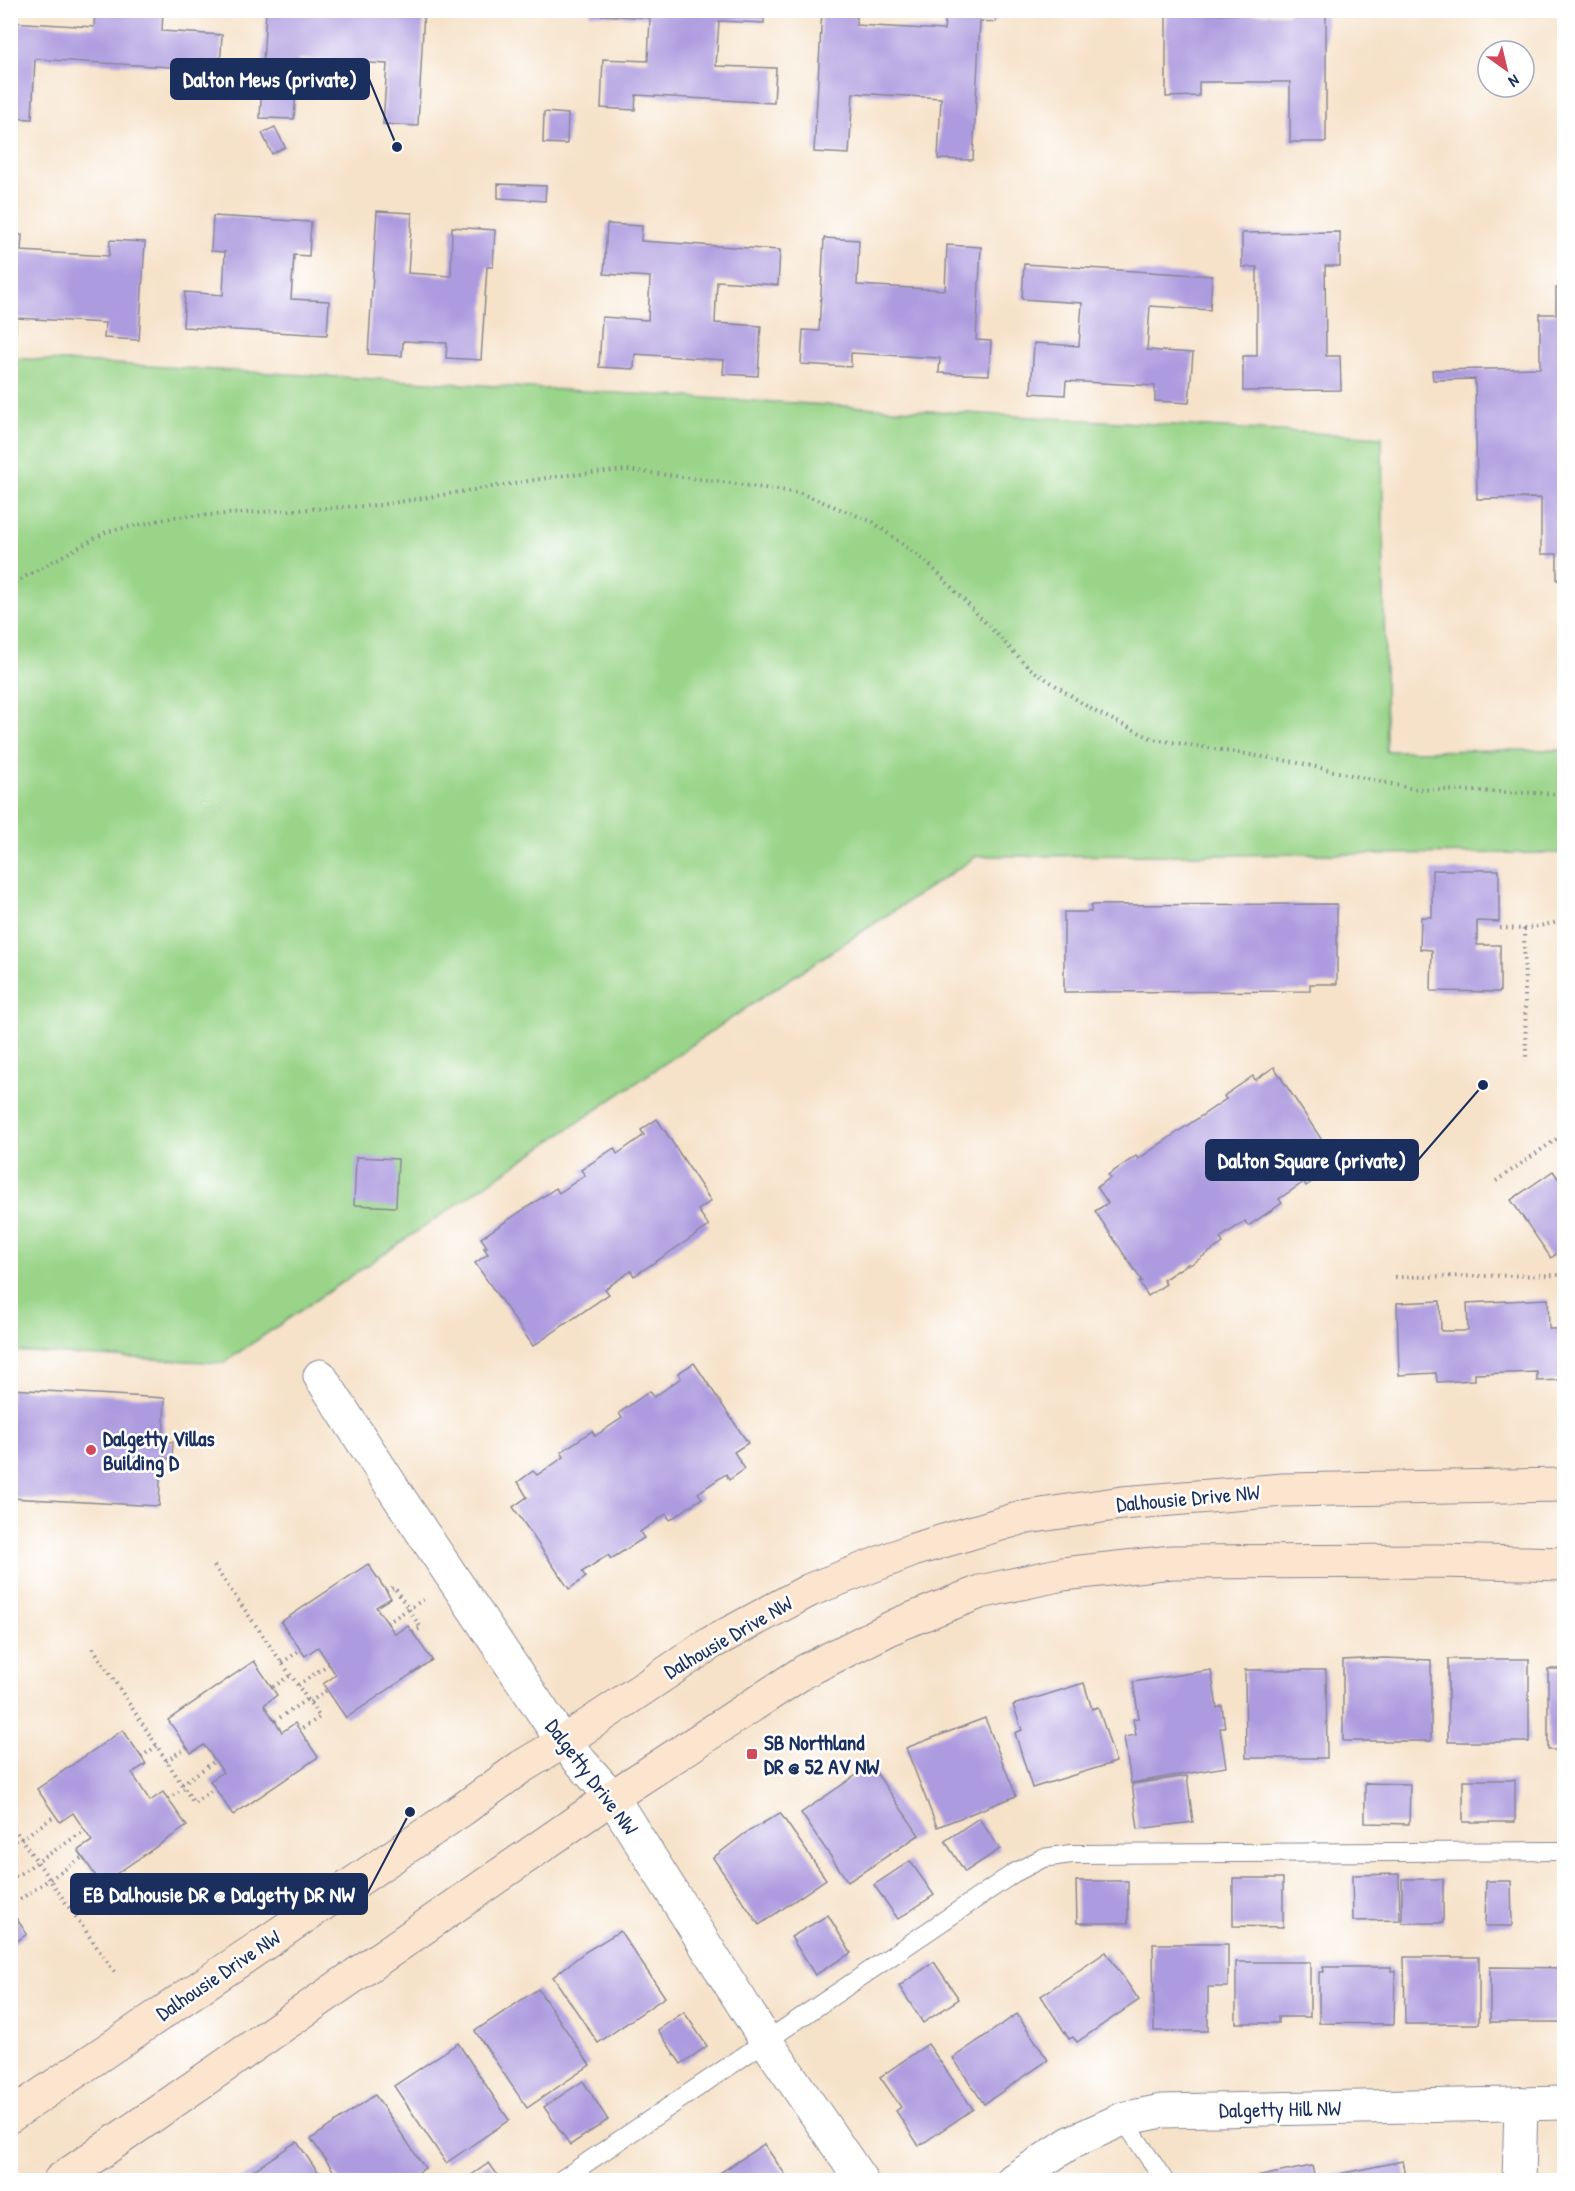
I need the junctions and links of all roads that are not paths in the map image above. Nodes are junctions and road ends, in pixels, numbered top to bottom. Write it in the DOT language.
graph roads {
  1 [pos="321,1376"];
  2 [pos="1564,1485"];
  3 [pos="1564,1564"];
  4 [pos="563,1742"];
  5 [pos="612,1797"];
  6 [pos="1564,1851"];
  7 [pos="766,2041"];
  8 [pos="1564,2103"];
  9 [pos="1521,2104"];
  10 [pos="10,2116"];
  11 [pos="1123,2119"];
  12 [pos="60,2181"];
  13 [pos="561,2181"];
  14 [pos="861,2181"];
  15 [pos="1012,2181"];
  16 [pos="1164,2181"];
  17 [pos="1519,2181"];
  1 -- 4 [label="street, Dalgetty Drive NW"];
  2 -- 4 [label="street, Dalhousie Drive NW"];
  3 -- 5 [label="street"];
  4 -- 5 [label="street, Dalgetty Drive NW"];
  4 -- 10 [label="street, Dalhousie Drive NW"];
  5 -- 7 [label="street, Dalgetty Drive NW"];
  5 -- 12 [label="street"];
  6 -- 7 [label="lane"];
  7 -- 13 [label="lane"];
  7 -- 14 [label="street, Dalgetty Drive NW"];
  8 -- 9 [label="street, Dalgetty Hill NW"];
  9 -- 11 [label="street, Dalgetty Hill NW"];
  9 -- 17 [label="street"];
  11 -- 15 [label="street, Dalgetty Hill NW"];
  11 -- 16 [label="lane"];
}
